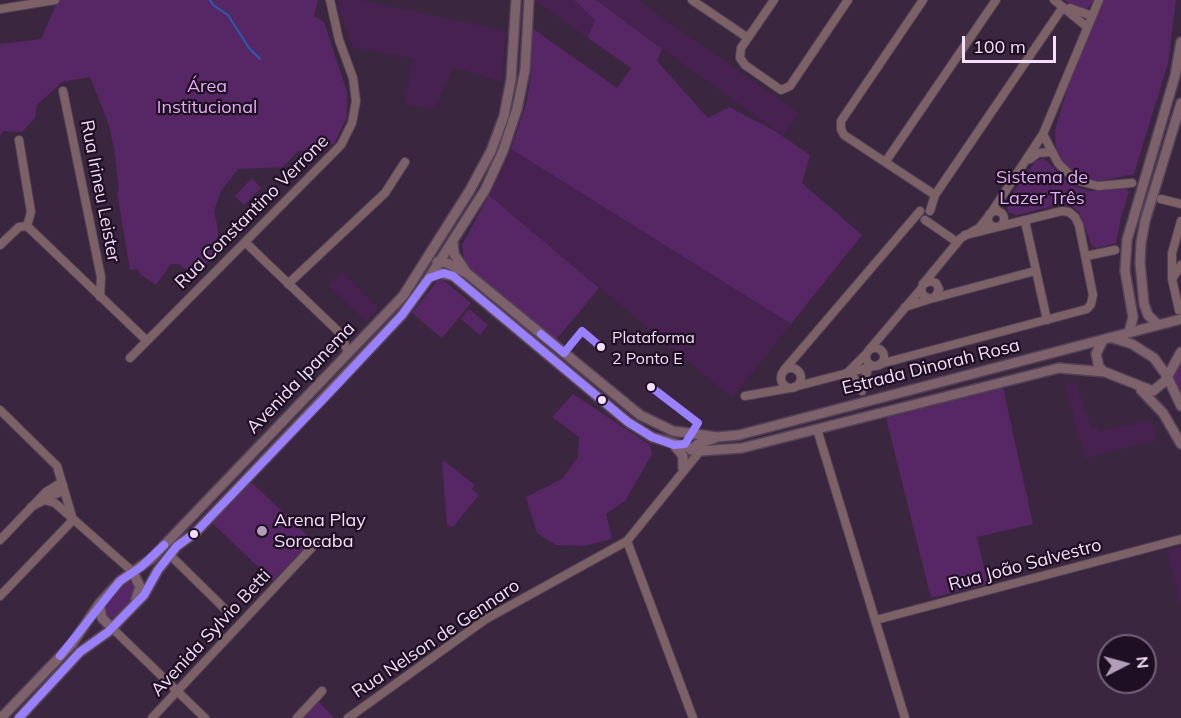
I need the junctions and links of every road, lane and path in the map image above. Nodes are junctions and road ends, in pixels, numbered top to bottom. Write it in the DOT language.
graph roads {
  1 [pos="55,0"];
  2 [pos="330,0"];
  3 [pos="516,0"];
  4 [pos="529,0"];
  5 [pos="774,0"];
  6 [pos="848,0"];
  7 [pos="923,0"];
  8 [pos="996,0"];
  9 [pos="1054,0"];
  10 [pos="1099,0"];
  11 [pos="697,2"];
  12 [pos="1063,7"];
  13 [pos="0,9"];
  14 [pos="1092,16"];
  15 [pos="1087,27"];
  16 [pos="748,38"];
  17 [pos="1181,42"];
  18 [pos="63,90"];
  19 [pos="1181,103"];
  20 [pos="1043,134"];
  21 [pos="19,140"];
  22 [pos="1051,152"];
  23 [pos="886,161"];
  24 [pos="1027,161"];
  25 [pos="405,162"];
  26 [pos="1132,183"];
  27 [pos="1141,190"];
  28 [pos="1004,194"];
  29 [pos="935,195"];
  30 [pos="1157,197"];
  31 [pos="1181,204"];
  32 [pos="920,210"];
  33 [pos="1002,214"];
  34 [pos="990,215"];
  35 [pos="927,216"];
  36 [pos="1024,221"];
  37 [pos="1181,221"];
  38 [pos="27,226"];
  39 [pos="907,226"];
  40 [pos="999,227"];
  41 [pos="965,235"];
  42 [pos="957,242"];
  43 [pos="246,243"];
  44 [pos="453,243"];
  45 [pos="0,245"];
  46 [pos="1115,250"];
  47 [pos="1172,253"];
  48 [pos="1086,256"];
  49 [pos="943,260"];
  50 [pos="1181,260"];
  51 [pos="440,262"];
  52 [pos="1181,265"];
  53 [pos="423,266"];
  54 [pos="1035,271"];
  55 [pos="468,274"];
  56 [pos="429,278"];
  57 [pos="1172,279"];
  58 [pos="288,284"];
  59 [pos="937,285"];
  60 [pos="922,286"];
  61 [pos="959,291"];
  62 [pos="100,297"];
  63 [pos="932,298"];
  64 [pos="904,308"];
  65 [pos="1180,315"];
  66 [pos="1047,320"];
  67 [pos="1169,322"];
  68 [pos="1158,325"];
  69 [pos="886,329"];
  70 [pos="1181,329"];
  71 [pos="1129,333"];
  72 [pos="341,334"];
  73 [pos="1108,339"];
  74 [pos="146,340"];
  75 [pos="360,340"];
  76 [pos="868,351"];
  77 [pos="883,352"];
  78 [pos="1181,352"];
  79 [pos="348,353"];
  80 [pos="802,353"];
  81 [pos="130,358"];
  82 [pos="905,358"];
  83 [pos="874,366"];
  84 [pos="783,372"];
  85 [pos="798,372"];
  86 [pos="1105,372"];
  87 [pos="847,373"];
  88 [pos="1167,376"];
  89 [pos="816,380"];
  90 [pos="1136,386"];
  91 [pos="792,387"];
  92 [pos="761,395"];
  93 [pos="745,396"];
  94 [pos="1181,406"];
  95 [pos="0,410"];
  96 [pos="817,429"];
  97 [pos="717,437"];
  98 [pos="1181,444"];
  99 [pos="674,445"];
  100 [pos="695,450"];
  101 [pos="57,466"];
  102 [pos="681,471"];
  103 [pos="63,488"];
  104 [pos="45,492"];
  105 [pos="31,507"];
  106 [pos="73,520"];
  107 [pos="1181,539"];
  108 [pos="0,540"];
  109 [pos="627,541"];
  110 [pos="317,542"];
  111 [pos="170,555"];
  112 [pos="133,572"];
  113 [pos="0,596"];
  114 [pos="99,604"];
  115 [pos="230,614"];
  116 [pos="123,618"];
  117 [pos="876,620"];
  118 [pos="112,628"];
  119 [pos="177,691"];
  120 [pos="322,691"];
  121 [pos="2,718"];
  122 [pos="19,718"];
  123 [pos="152,718"];
  124 [pos="205,718"];
  125 [pos="297,718"];
  126 [pos="348,718"];
  127 [pos="693,718"];
  128 [pos="905,718"];
  1 -- 13 [label="street"];
  2 -- 43 [label="street, Rua Constantino Verrone"];
  3 -- 53 [label="main road, Avenida Ipanema"];
  4 -- 44 [label="main road, Avenida Ipanema"];
  5 -- 16 [label="street"];
  6 -- 16 [label="street"];
  7 -- 23 [label="street"];
  8 -- 23 [label="street"];
  9 -- 12 [label="street"];
  10 -- 14 [label="street"];
  11 -- 16 [label="street"];
  12 -- 14 [label="street"];
  12 -- 15 [label="street"];
  12 -- 29 [label="street"];
  14 -- 15 [label="street"];
  15 -- 20 [label="street"];
  17 -- 27 [label="main road"];
  18 -- 62 [label="street, Rua Irineu Leister"];
  19 -- 30 [label="main road"];
  20 -- 22 [label="street"];
  20 -- 24 [label="street"];
  21 -- 38 [label="street"];
  22 -- 24 [label="street"];
  22 -- 26 [label="street"];
  23 -- 29 [label="street"];
  24 -- 28 [label="street"];
  25 -- 58 [label="street"];
  27 -- 30 [label="main road"];
  27 -- 71 [label="main road"];
  28 -- 33 [label="street"];
  28 -- 34 [label="street"];
  29 -- 32 [label="street"];
  29 -- 35 [label="street"];
  30 -- 31 [label="street"];
  30 -- 68 [label="main road"];
  32 -- 35 [label="street"];
  32 -- 39 [label="street"];
  33 -- 34 [label="street"];
  33 -- 36 [label="street"];
  33 -- 40 [label="street"];
  34 -- 40 [label="street"];
  34 -- 41 [label="street"];
  35 -- 39 [label="street"];
  35 -- 42 [label="street"];
  36 -- 40 [label="street"];
  36 -- 48 [label="street"];
  36 -- 54 [label="street"];
  37 -- 47 [label="street"];
  38 -- 45 [label="street"];
  38 -- 62 [label="street"];
  39 -- 80 [label="street"];
  40 -- 41 [label="street"];
  41 -- 42 [label="street"];
  42 -- 49 [label="street"];
  43 -- 58 [label="street"];
  43 -- 74 [label="street, Rua Constantino Verrone"];
  44 -- 51 [label="main road, Avenida Ipanema"];
  44 -- 55 [label="main road"];
  46 -- 48 [label="street"];
  47 -- 50 [label="street"];
  47 -- 57 [label="street"];
  48 -- 66 [label="street"];
  49 -- 59 [label="street"];
  49 -- 60 [label="street"];
  51 -- 53 [label="main road"];
  51 -- 55 [label="main road"];
  51 -- 56 [label="main road, Avenida Ipanema"];
  52 -- 57 [label="street"];
  53 -- 75 [label="main road, Avenida Ipanema"];
  54 -- 61 [label="street"];
  54 -- 66 [label="street"];
  55 -- 97 [label="main road, Estrada Dinorah Rosa"];
  56 -- 99 [label="main road"];
  56 -- 111 [label="main road, Avenida Ipanema"];
  57 -- 65 [label="street"];
  58 -- 72 [label="street"];
  59 -- 60 [label="street"];
  59 -- 61 [label="street"];
  59 -- 63 [label="street"];
  60 -- 63 [label="street"];
  60 -- 64 [label="street"];
  61 -- 63 [label="street"];
  62 -- 74 [label="street"];
  63 -- 64 [label="street"];
  64 -- 69 [label="street"];
  65 -- 67 [label="main road, Estrada Dinorah Rosa"];
  66 -- 82 [label="street"];
  67 -- 68 [label="main road, Estrada Dinorah Rosa"];
  67 -- 70 [label="main road"];
  68 -- 71 [label="main road, Estrada Dinorah Rosa"];
  69 -- 76 [label="street"];
  69 -- 77 [label="street"];
  71 -- 73 [label="main road, Estrada Dinorah Rosa"];
  72 -- 75 [label="street"];
  72 -- 79 [label="street"];
  73 -- 86 [label="main road"];
  73 -- 88 [label="main road"];
  73 -- 97 [label="main road, Estrada Dinorah Rosa"];
  74 -- 81 [label="street, Rua Constantino Verrone"];
  75 -- 79 [label="main road, Avenida Ipanema"];
  76 -- 77 [label="street"];
  76 -- 83 [label="street"];
  76 -- 87 [label="street"];
  77 -- 82 [label="street"];
  77 -- 83 [label="street"];
  78 -- 88 [label="main road"];
  79 -- 112 [label="main road, Avenida Ipanema"];
  80 -- 84 [label="street"];
  80 -- 85 [label="street"];
  82 -- 83 [label="street"];
  83 -- 87 [label="street"];
  83 -- 87 [label="street"];
  84 -- 85 [label="street"];
  84 -- 91 [label="street"];
  84 -- 92 [label="street"];
  85 -- 89 [label="street"];
  85 -- 91 [label="street"];
  86 -- 90 [label="main road, Estrada Dinorah Rosa"];
  86 -- 96 [label="main road, Estrada Dinorah Rosa"];
  87 -- 89 [label="street"];
  88 -- 90 [label="main road"];
  88 -- 94 [label="main road"];
  89 -- 91 [label="street"];
  90 -- 98 [label="main road"];
  91 -- 92 [label="street"];
  92 -- 93 [label="street"];
  95 -- 101 [label="street"];
  96 -- 100 [label="main road, Estrada Dinorah Rosa"];
  96 -- 117 [label="street"];
  97 -- 100 [label="main road"];
  99 -- 100 [label="main road"];
  99 -- 102 [label="main road"];
  100 -- 102 [label="street, Rua Nelson de Gennaro"];
  101 -- 103 [label="street"];
  101 -- 104 [label="street"];
  102 -- 109 [label="street, Rua Nelson de Gennaro"];
  103 -- 104 [label="street"];
  103 -- 105 [label="street"];
  103 -- 106 [label="street"];
  104 -- 105 [label="street"];
  105 -- 106 [label="street"];
  105 -- 108 [label="street"];
  106 -- 112 [label="street"];
  106 -- 113 [label="street"];
  107 -- 117 [label="street, Rua João Salvestro"];
  109 -- 126 [label="street, Rua Nelson de Gennaro"];
  109 -- 127 [label="street"];
  110 -- 119 [label="street, Avenida Sylvio Betti"];
  111 -- 115 [label="street"];
  111 -- 116 [label="main road, Avenida Ipanema"];
  112 -- 114 [label="main road, Avenida Ipanema"];
  112 -- 116 [label="main road"];
  114 -- 118 [label="main road"];
  114 -- 121 [label="main road, Avenida Ipanema"];
  116 -- 118 [label="main road, Avenida Ipanema"];
  117 -- 128 [label="street"];
  118 -- 119 [label="street"];
  118 -- 122 [label="main road, Avenida Ipanema"];
  119 -- 123 [label="street, Avenida Sylvio Betti"];
  119 -- 124 [label="street"];
  120 -- 125 [label="street"];
}
